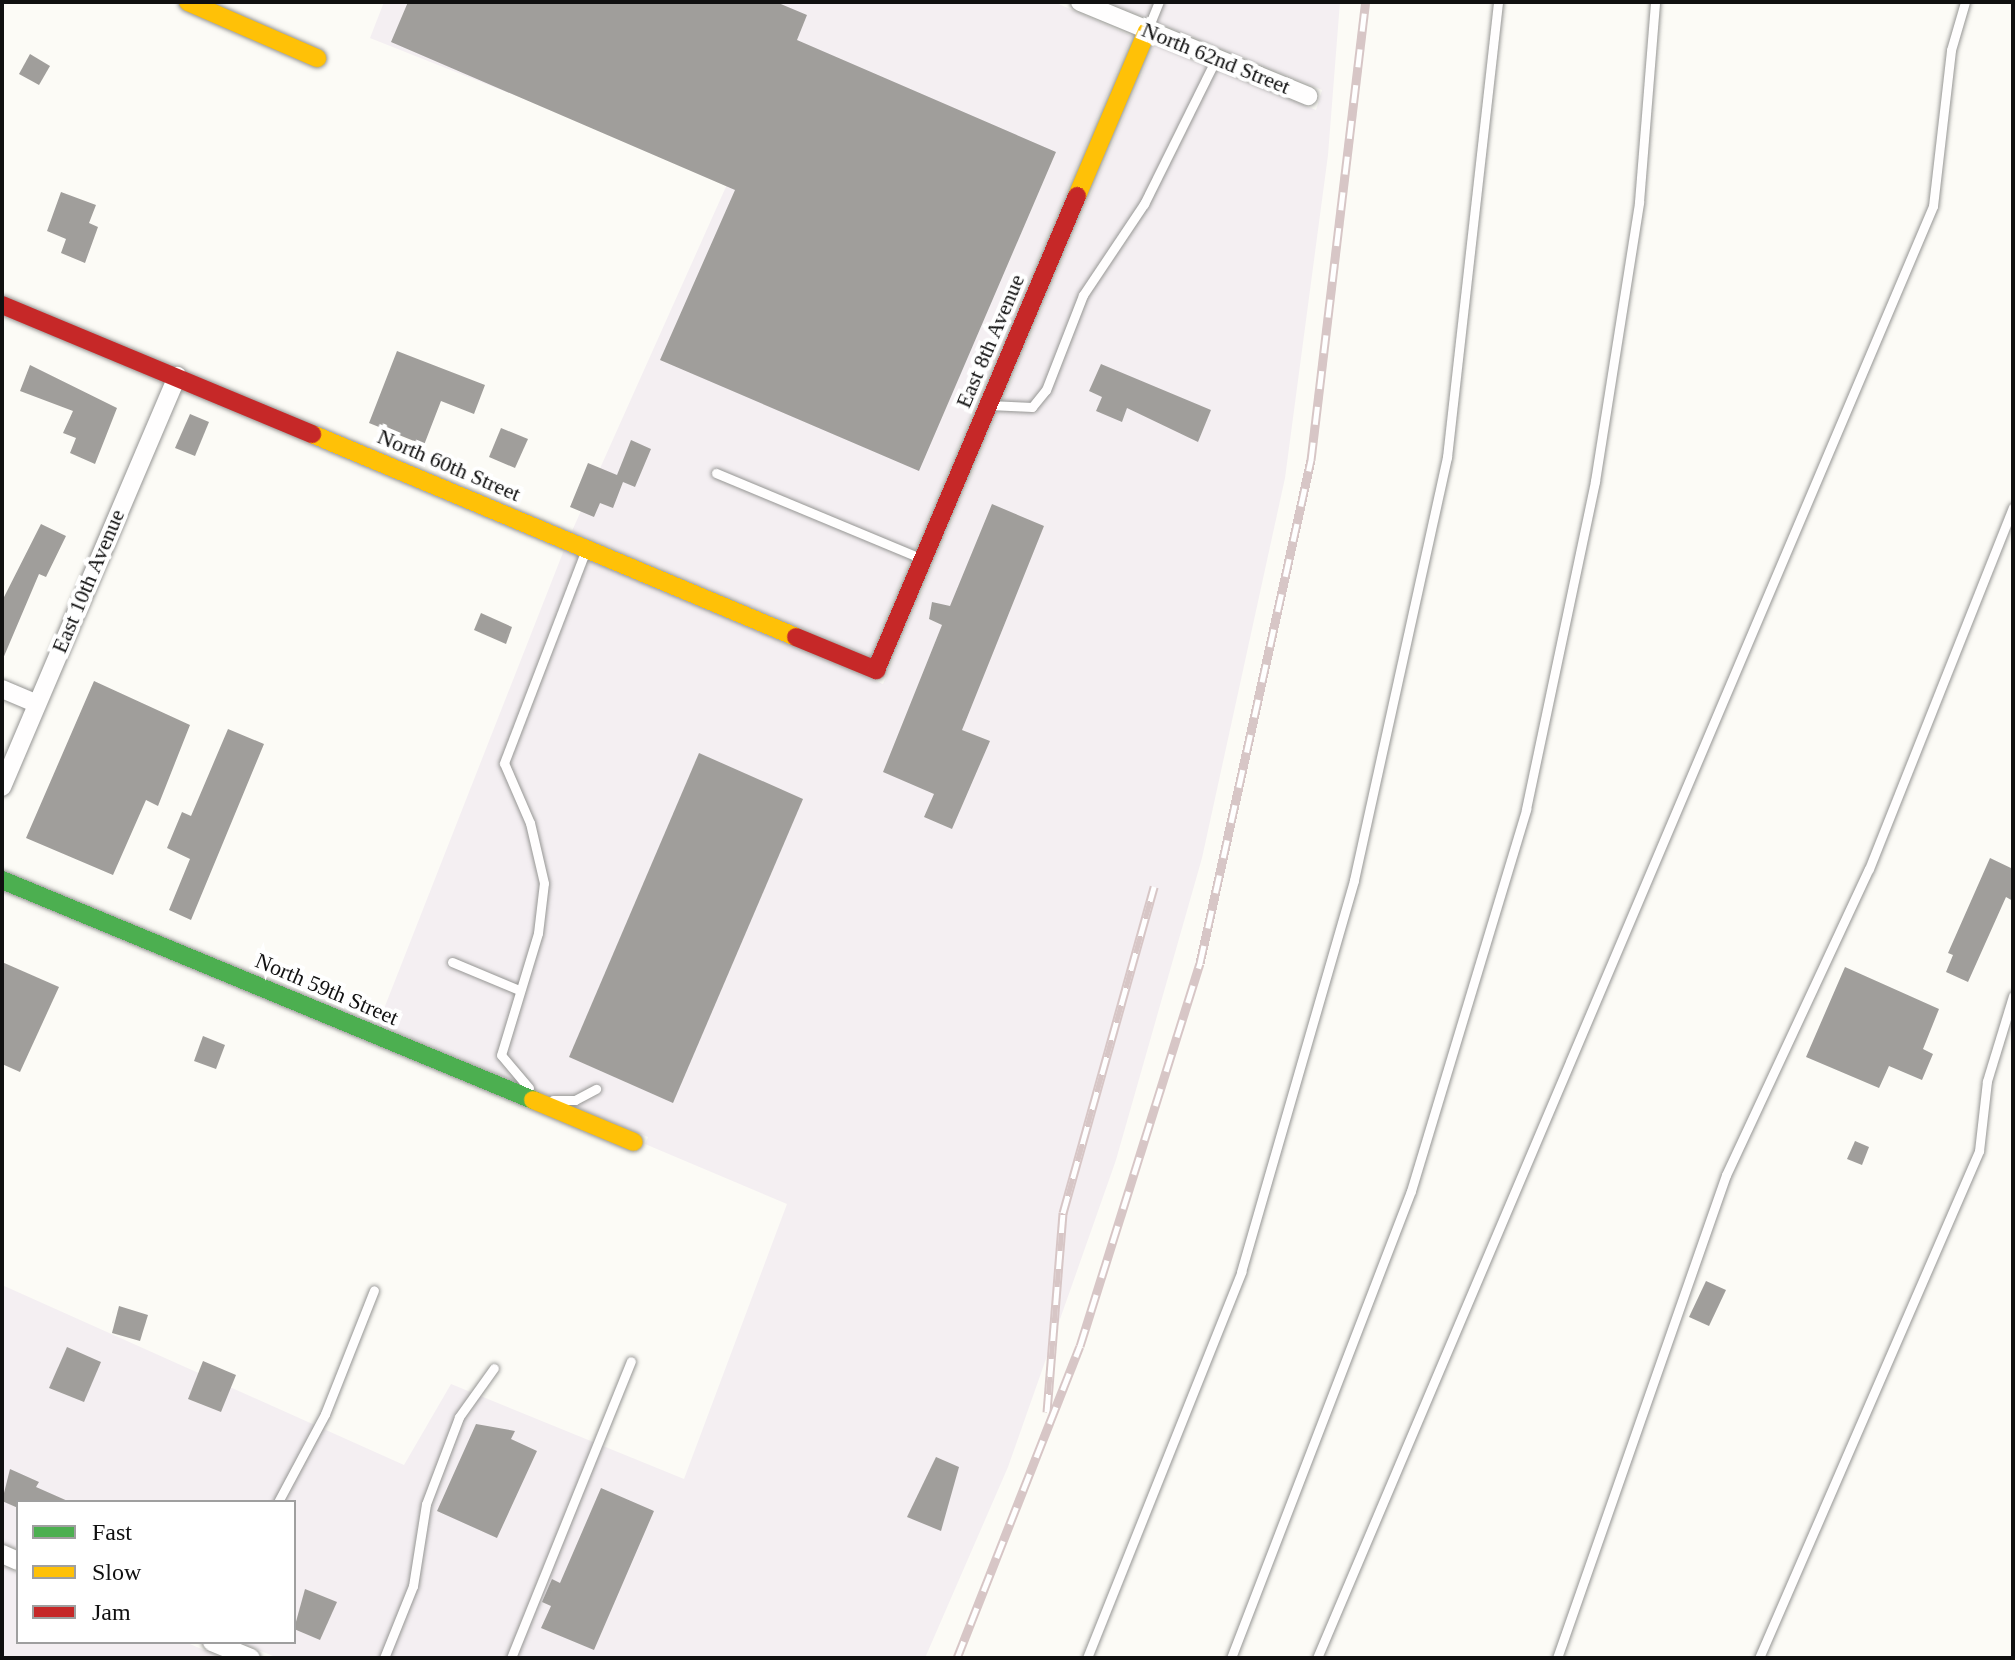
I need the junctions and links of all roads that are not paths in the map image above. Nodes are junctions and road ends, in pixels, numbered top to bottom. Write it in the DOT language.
graph roads {
  1 [pos="188,2"];
  2 [pos="1080,2"];
  3 [pos="1159,2"];
  4 [pos="1498,2"];
  5 [pos="1655,2"];
  6 [pos="1965,2"];
  7 [pos="1147,31"];
  8 [pos="317,58"];
  9 [pos="1216,59"];
  10 [pos="1308,96"];
  11 [pos="2,305"];
  12 [pos="177,376"];
  13 [pos="989,405"];
  14 [pos="716,473"];
  15 [pos="2013,508"];
  16 [pos="586,548"];
  17 [pos="923,559"];
  18 [pos="876,670"];
  19 [pos="2,689"];
  20 [pos="35,703"];
  21 [pos="2,787"];
  22 [pos="2,880"];
  23 [pos="452,962"];
  24 [pos="519,990"];
  25 [pos="2013,996"];
  26 [pos="596,1089"];
  27 [pos="634,1142"];
  28 [pos="374,1290"];
  29 [pos="631,1361"];
  30 [pos="494,1368"];
  31 [pos="279,1500"];
  32 [pos="219,1644"];
  33 [pos="251,1658"];
  34 [pos="384,1658"];
  35 [pos="511,1658"];
  36 [pos="1087,1658"];
  37 [pos="1231,1658"];
  38 [pos="1317,1658"];
  39 [pos="1557,1658"];
  40 [pos="1759,1658"];
  1 -- 8 [label="street"];
  2 -- 7 [label="street, North 62nd Street"];
  3 -- 7 [label="lane"];
  4 -- 36 [label="lane"];
  5 -- 37 [label="lane"];
  6 -- 38 [label="lane"];
  7 -- 9 [label="street, North 62nd Street"];
  7 -- 13 [label="street, East 8th Avenue"];
  9 -- 10 [label="street, North 62nd Street"];
  9 -- 13 [label="lane"];
  11 -- 12 [label="street, North 60th Street"];
  12 -- 16 [label="street, North 60th Street"];
  12 -- 20 [label="street, East 10th Avenue"];
  13 -- 17 [label="street, East 8th Avenue"];
  14 -- 17 [label="lane"];
  15 -- 39 [label="lane"];
  16 -- 18 [label="street, North 60th Street"];
  16 -- 24 [label="lane"];
  17 -- 18 [label="street, East 8th Avenue"];
  19 -- 20 [label="street"];
  20 -- 21 [label="street, East 10th Avenue"];
  22 -- 27 [label="street, North 59th Street"];
  23 -- 24 [label="lane"];
  24 -- 26 [label="lane"];
  25 -- 40 [label="lane"];
  28 -- 31 [label="lane"];
  29 -- 35 [label="lane"];
  30 -- 34 [label="lane"];
  32 -- 33 [label="street"];
}
